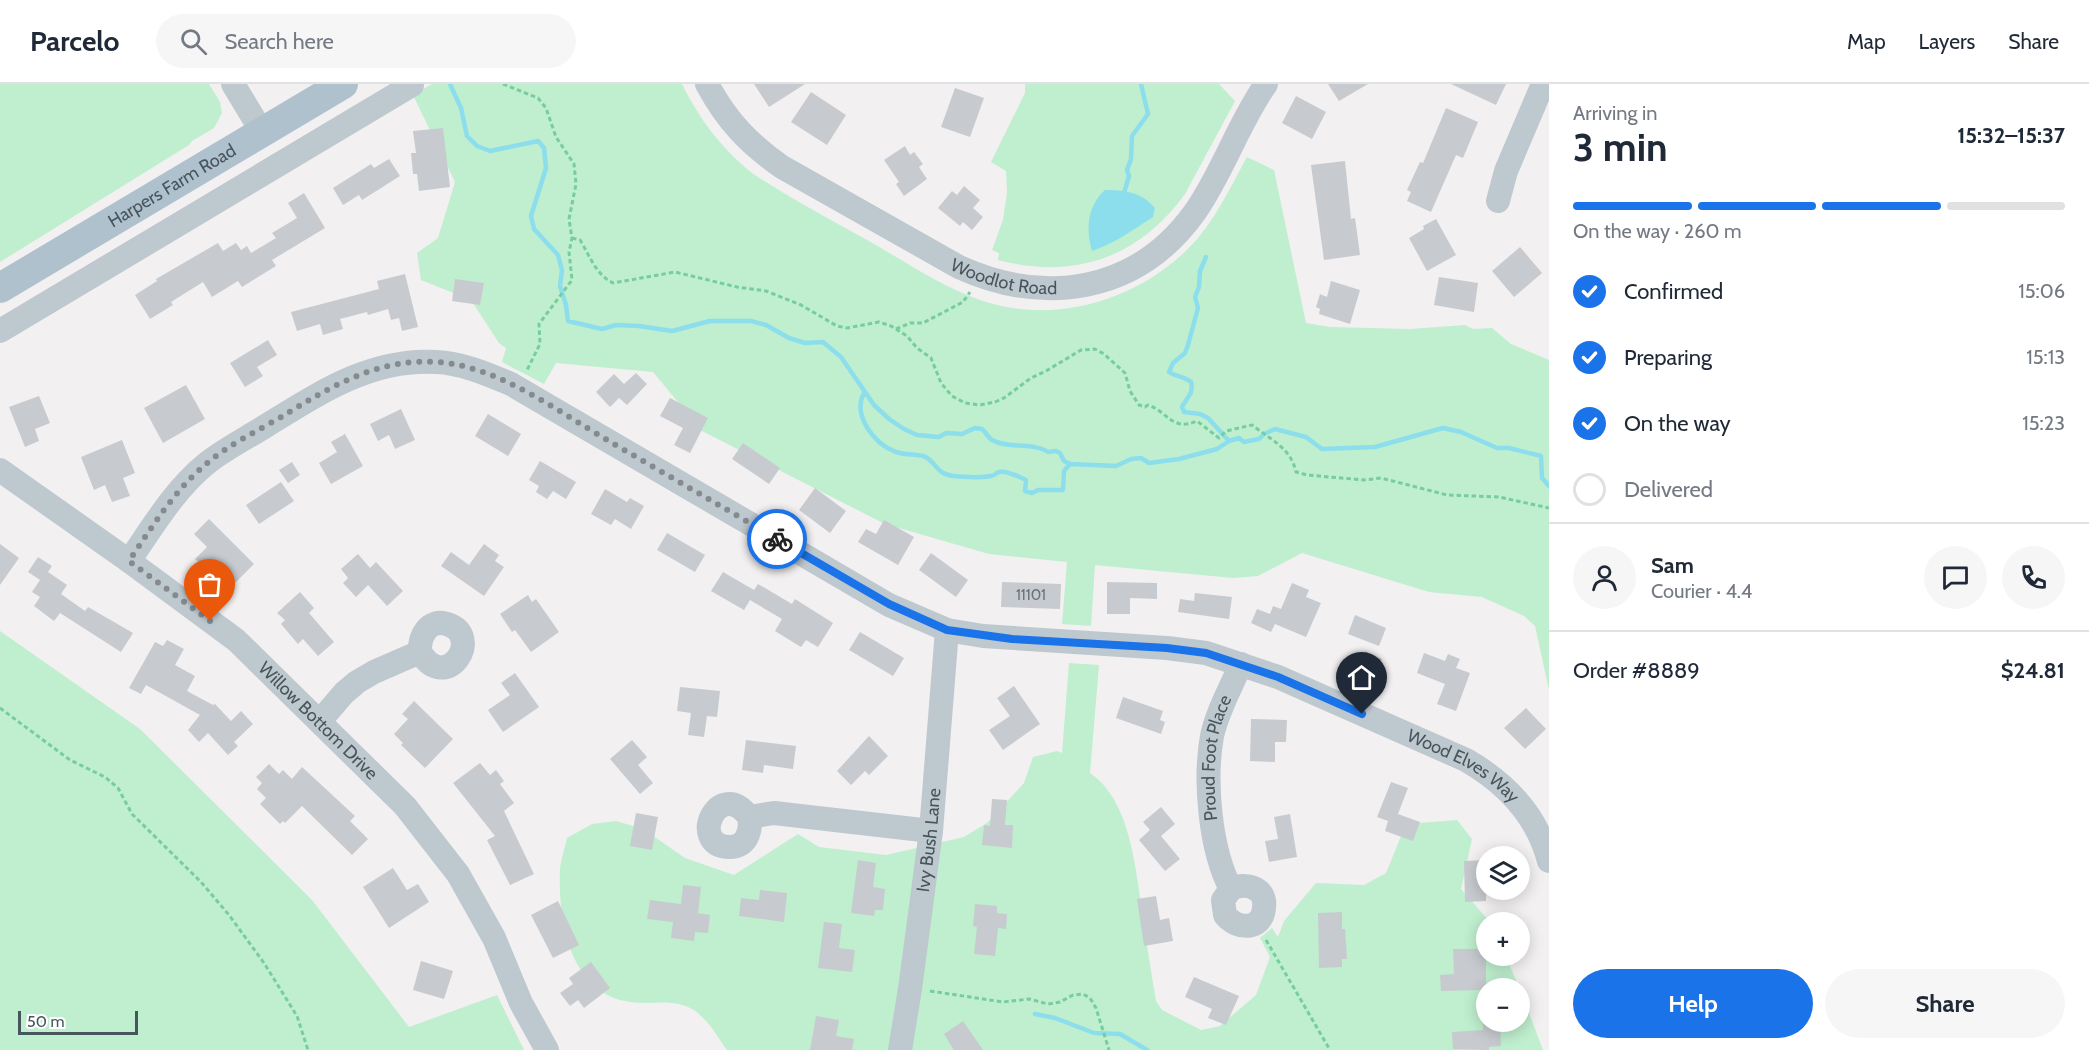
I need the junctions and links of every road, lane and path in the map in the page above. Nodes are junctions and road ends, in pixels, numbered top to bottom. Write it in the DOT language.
graph roads {
  1 [pos="233,84"];
  2 [pos="343,84"];
  3 [pos="503,84"];
  4 [pos="707,84"];
  5 [pos="1266,84"];
  6 [pos="1543,84"];
  7 [pos="412,85"];
  8 [pos="262,132"];
  9 [pos="1498,201"];
  10 [pos="572,238"];
  11 [pos="982,277"];
  12 [pos="0,288"];
  13 [pos="897,329"];
  14 [pos="0,331"];
  15 [pos="516,387"];
  16 [pos="0,470"];
  17 [pos="1549,508"];
  18 [pos="129,561"];
  19 [pos="947,630"];
  20 [pos="420,652"];
  21 [pos="1241,664"];
  22 [pos="0,708"];
  23 [pos="320,721"];
  24 [pos="749,817"];
  25 [pos="931,831"];
  26 [pos="1549,861"];
  27 [pos="1256,922"];
  28 [pos="910,989"];
  29 [pos="308,1050"];
  30 [pos="547,1050"];
  31 [pos="900,1050"];
  32 [pos="1109,1050"];
  33 [pos="1330,1050"];
  1 -- 8 [label="street"];
  2 -- 8 [label="main road, Harpers Farm Road"];
  3 -- 10 [label="path"];
  4 -- 11 [label="street, Woodlot Road"];
  5 -- 11 [label="street, Woodlot Road"];
  6 -- 9 [label="street"];
  7 -- 14 [label="street"];
  8 -- 12 [label="main road, Harpers Farm Road"];
  10 -- 13 [label="path"];
  10 -- 15 [label="path"];
  11 -- 13 [label="path"];
  13 -- 17 [label="path"];
  15 -- 18 [label="street, Wood Elves Way"];
  15 -- 19 [label="street, Wood Elves Way"];
  16 -- 18 [label="street, Willow Bottom Drive"];
  18 -- 23 [label="street, Willow Bottom Drive"];
  19 -- 21 [label="street, Wood Elves Way"];
  19 -- 25 [label="street, Ivy Bush Lane"];
  20 -- 23 [label="street"];
  21 -- 26 [label="street, Wood Elves Way"];
  21 -- 27 [label="street, Proud Foot Place"];
  22 -- 29 [label="path"];
  23 -- 30 [label="street, Willow Bottom Drive"];
  24 -- 25 [label="street"];
  25 -- 28 [label="street, Ivy Bush Lane"];
  27 -- 33 [label="path"];
  28 -- 31 [label="street, Ivy Bush Lane"];
  28 -- 32 [label="path"];
}
